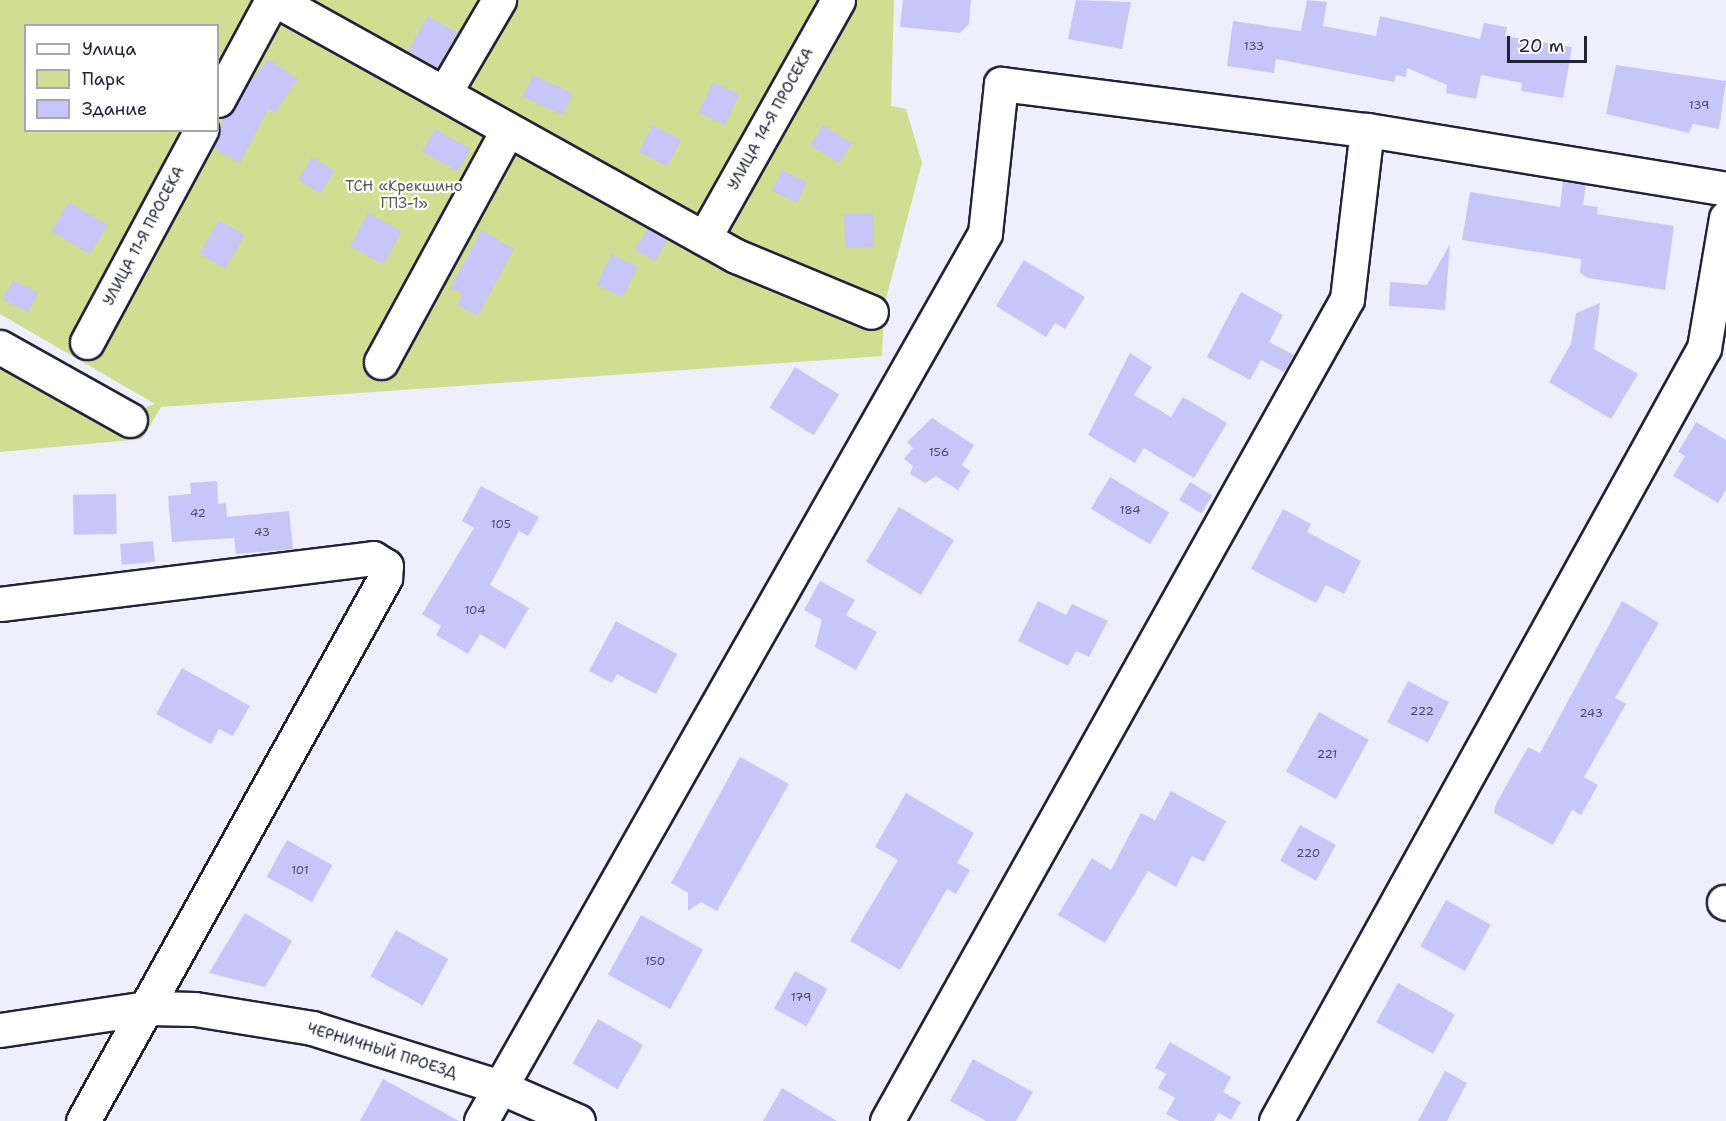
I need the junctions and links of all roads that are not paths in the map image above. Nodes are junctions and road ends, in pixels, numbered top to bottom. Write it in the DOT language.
graph roads {
  1 [pos="274,0"];
  2 [pos="500,0"];
  3 [pos="838,0"];
  4 [pos="445,92"];
  5 [pos="219,98"];
  6 [pos="1367,130"];
  7 [pos="200,132"];
  8 [pos="506,133"];
  9 [pos="1726,189"];
  10 [pos="1726,218"];
  11 [pos="704,238"];
  12 [pos="871,312"];
  13 [pos="87,342"];
  14 [pos="0,347"];
  15 [pos="381,362"];
  16 [pos="130,420"];
  17 [pos="0,604"];
  18 [pos="148,1008"];
  19 [pos="0,1030"];
  20 [pos="500,1087"];
  21 [pos="83,1121"];
  22 [pos="481,1121"];
  23 [pos="578,1121"];
  24 [pos="887,1121"];
  25 [pos="1276,1121"];
  1 -- 4 [label="street"];
  1 -- 5 [label="street"];
  2 -- 4 [label="street"];
  3 -- 11 [label="street, УЛИЦА 14-Я ПРОСЕКА"];
  4 -- 8 [label="street"];
  6 -- 9 [label="street"];
  6 -- 20 [label="street"];
  6 -- 24 [label="street"];
  7 -- 13 [label="street, УЛИЦА 11-Я ПРОСЕКА"];
  8 -- 11 [label="street"];
  8 -- 15 [label="street"];
  10 -- 25 [label="street"];
  11 -- 12 [label="street"];
  14 -- 16 [label="street"];
  17 -- 18 [label="street"];
  18 -- 19 [label="street, ЧЕРНИЧНЫЙ ПРОЕЗД"];
  18 -- 20 [label="street, ЧЕРНИЧНЫЙ ПРОЕЗД"];
  18 -- 21 [label="street"];
  20 -- 22 [label="street"];
  20 -- 23 [label="street, ЧЕРНИЧНЫЙ ПРОЕЗД"];
}
